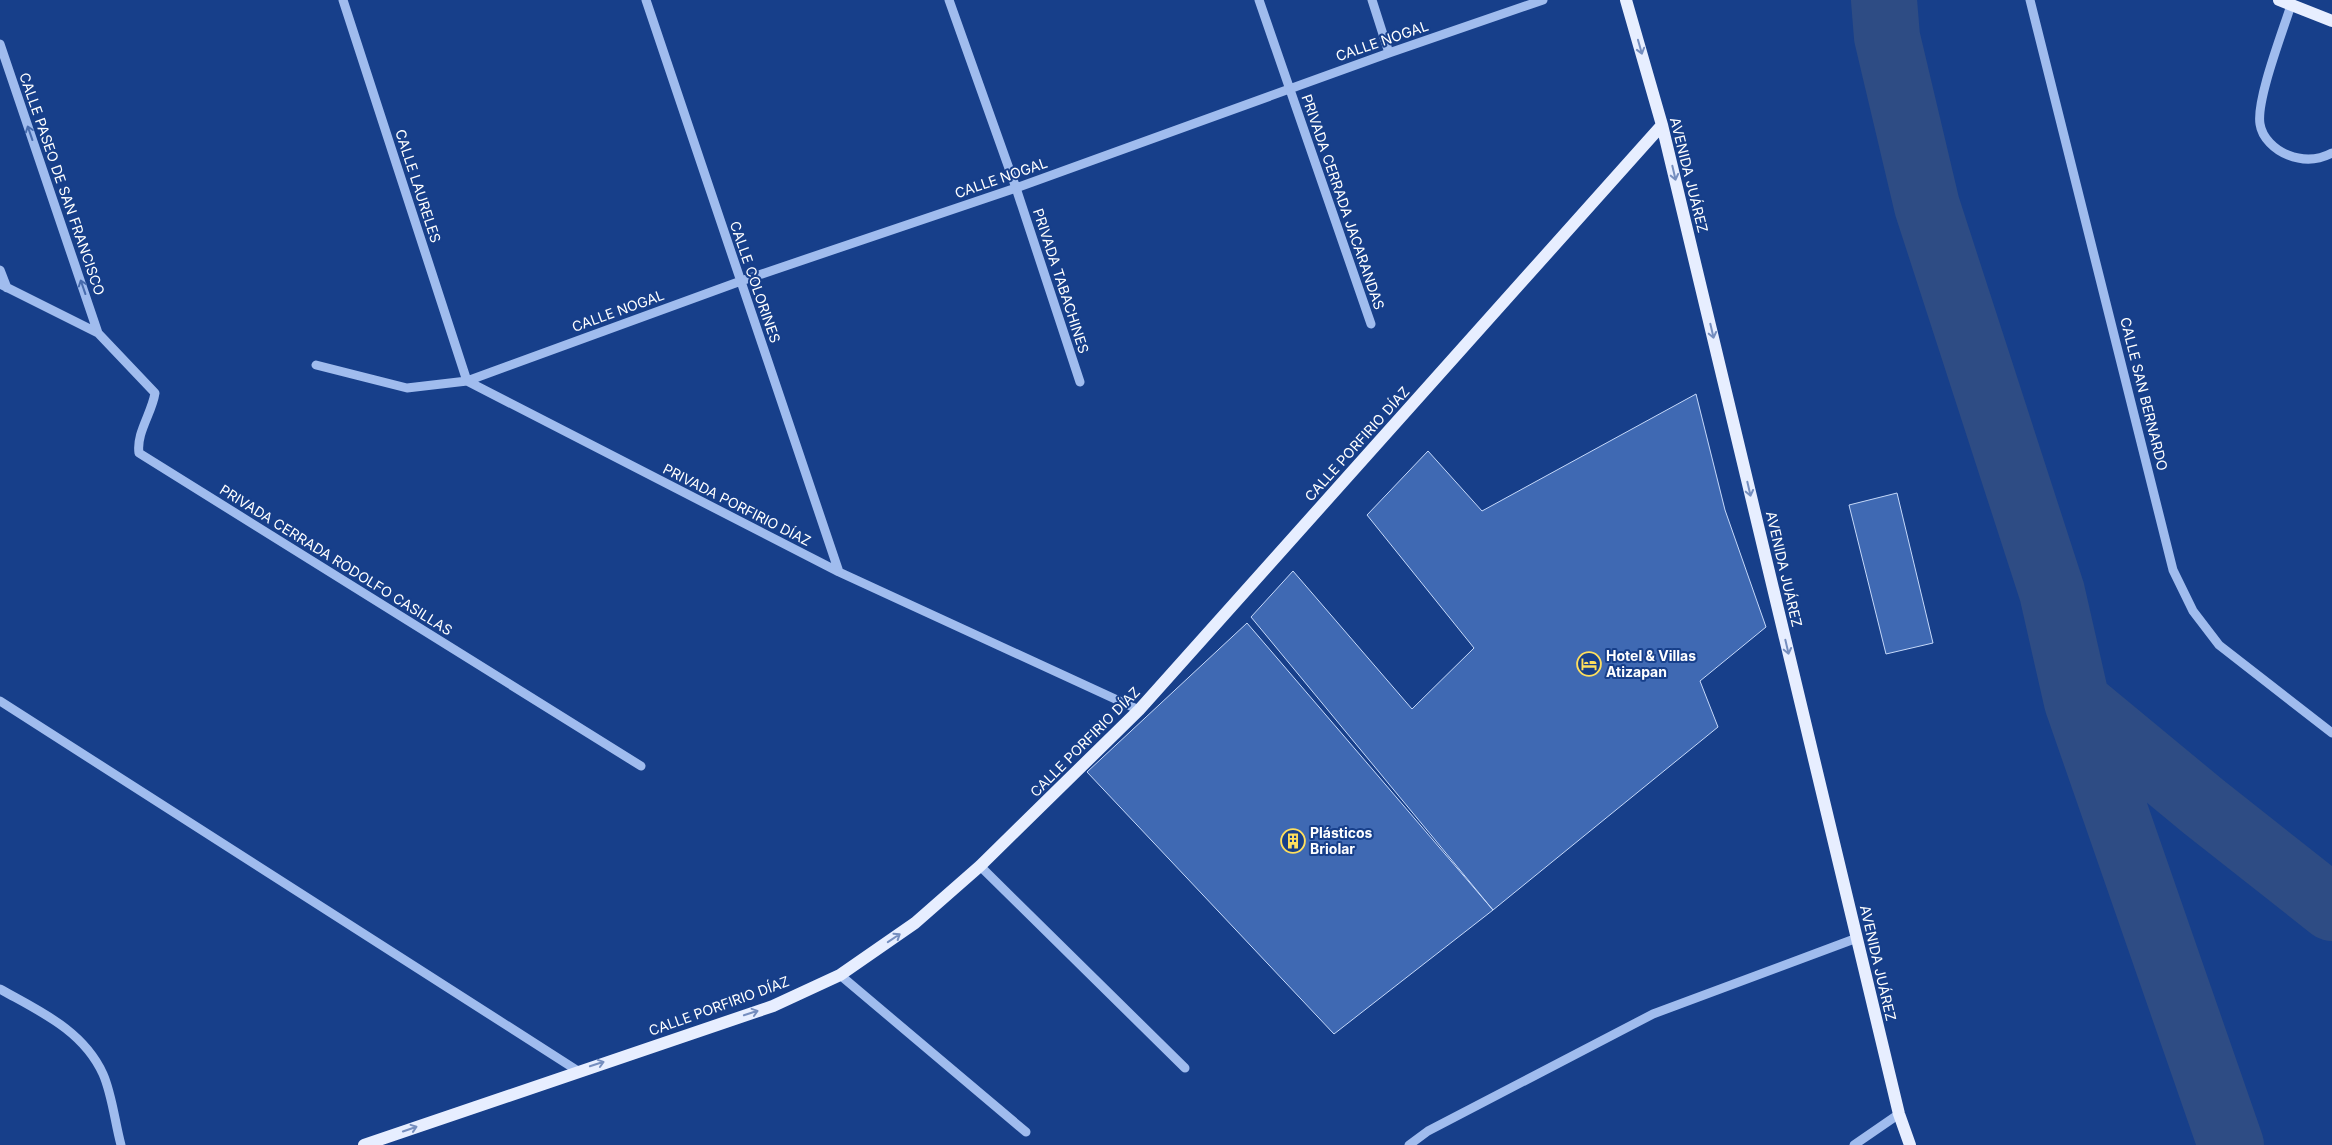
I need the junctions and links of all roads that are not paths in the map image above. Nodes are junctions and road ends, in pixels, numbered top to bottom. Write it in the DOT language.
graph roads {
  1 [pos="343,0"];
  2 [pos="646,0"];
  3 [pos="950,0"];
  4 [pos="1259,0"];
  5 [pos="1372,0"];
  6 [pos="1544,0"];
  7 [pos="1626,0"];
  8 [pos="2030,0"];
  9 [pos="2285,2"];
  10 [pos="2332,20"];
  11 [pos="0,44"];
  12 [pos="1389,53"];
  13 [pos="1290,89"];
  14 [pos="1662,125"];
  15 [pos="2332,153"];
  16 [pos="1016,188"];
  17 [pos="0,270"];
  18 [pos="741,281"];
  19 [pos="3,286"];
  20 [pos="1371,324"];
  21 [pos="98,333"];
  22 [pos="316,365"];
  23 [pos="467,381"];
  24 [pos="1080,382"];
  25 [pos="839,572"];
  26 [pos="0,701"];
  27 [pos="1139,710"];
  28 [pos="2332,733"];
  29 [pos="640,766"];
  30 [pos="980,866"];
  31 [pos="1857,938"];
  32 [pos="840,975"];
  33 [pos="0,989"];
  34 [pos="1185,1068"];
  35 [pos="578,1070"];
  36 [pos="1899,1114"];
  37 [pos="1026,1132"];
  38 [pos="121,1145"];
  39 [pos="364,1145"];
  40 [pos="1409,1145"];
  41 [pos="1854,1145"];
  42 [pos="1910,1145"];
  1 -- 23 [label="street, CALLE LAURELES"];
  2 -- 18 [label="street, CALLE COLORINES"];
  3 -- 16 [label="street, PRIVADA TABACHINES"];
  4 -- 13 [label="street, PRIVADA CERRADA JACARANDAS"];
  5 -- 12 [label="street"];
  6 -- 12 [label="street, CALLE NOGAL"];
  7 -- 14 [label="main road, AVENIDA JUÁREZ, one-way"];
  8 -- 28 [label="street, CALLE SAN BERNARDO"];
  9 -- 10 [label="main road"];
  9 -- 15 [label="street"];
  21 -- 11 [label="street, CALLE PASEO DE SAN FRANCISCO, one-way"];
  12 -- 13 [label="street, CALLE NOGAL"];
  13 -- 16 [label="street, CALLE NOGAL"];
  13 -- 20 [label="street, PRIVADA CERRADA JACARANDAS"];
  14 -- 27 [label="main road, CALLE PORFIRIO DÍAZ"];
  14 -- 31 [label="main road, AVENIDA JUÁREZ, one-way"];
  16 -- 18 [label="street, CALLE NOGAL"];
  16 -- 24 [label="street, PRIVADA TABACHINES"];
  17 -- 19 [label="street"];
  18 -- 23 [label="street, CALLE NOGAL"];
  18 -- 25 [label="street, CALLE COLORINES"];
  19 -- 21 [label="street"];
  21 -- 29 [label="street, PRIVADA CERRADA RODOLFO CASILLAS"];
  22 -- 23 [label="street"];
  23 -- 25 [label="street, PRIVADA PORFIRIO DÍAZ"];
  25 -- 27 [label="street, PRIVADA PORFIRIO DÍAZ"];
  26 -- 35 [label="street"];
  27 -- 30 [label="main road, CALLE PORFIRIO DÍAZ"];
  32 -- 30 [label="main road, CALLE PORFIRIO DÍAZ, one-way"];
  30 -- 34 [label="street"];
  31 -- 36 [label="main road, AVENIDA JUÁREZ"];
  31 -- 40 [label="street"];
  35 -- 32 [label="main road, CALLE PORFIRIO DÍAZ, one-way"];
  32 -- 37 [label="street"];
  33 -- 38 [label="street"];
  39 -- 35 [label="main road, CALLE PORFIRIO DÍAZ, one-way"];
  36 -- 41 [label="street"];
  36 -- 42 [label="main road, AVENIDA JUÁREZ"];
}
